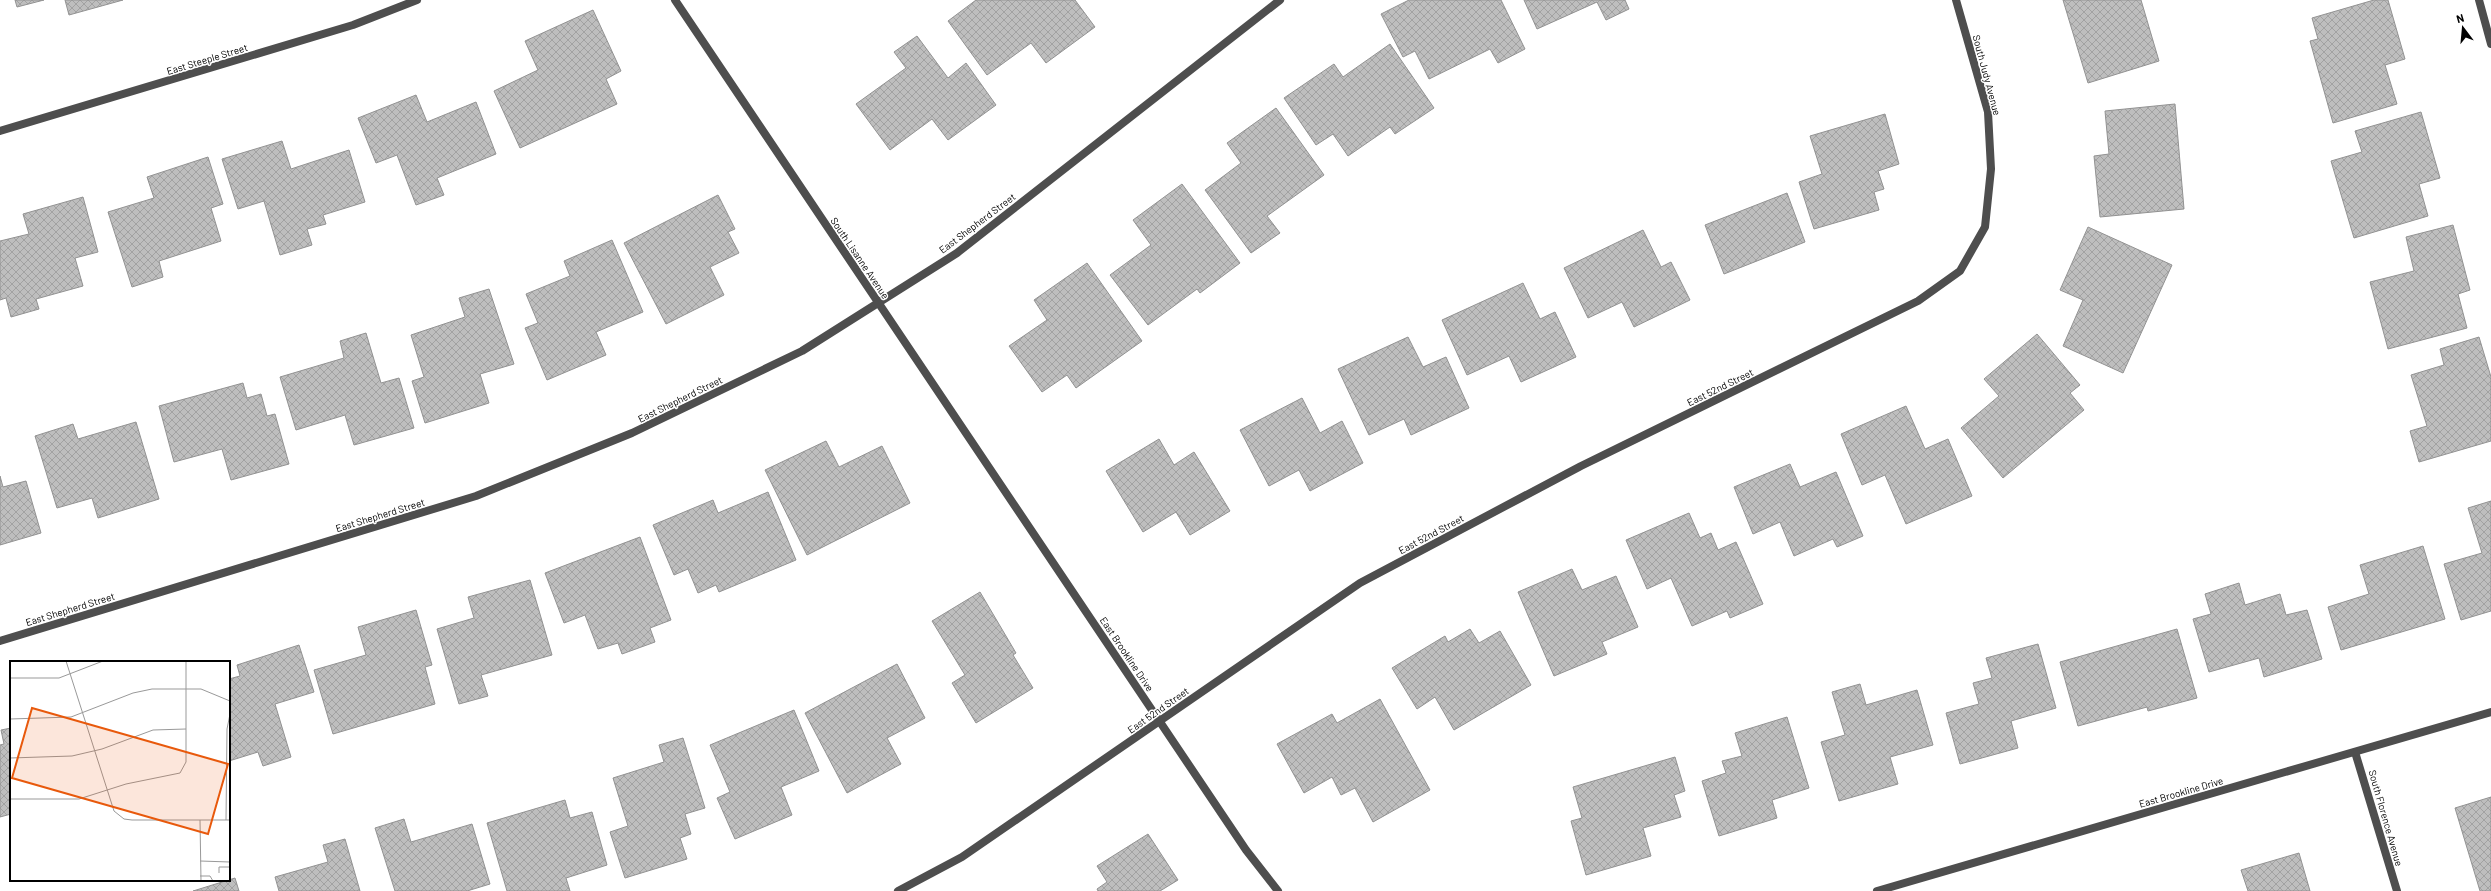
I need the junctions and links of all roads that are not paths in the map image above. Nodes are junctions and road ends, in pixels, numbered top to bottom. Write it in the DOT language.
graph roads {
  1 [pos="417,0"];
  2 [pos="675,0"];
  3 [pos="1280,0"];
  4 [pos="1956,0"];
  5 [pos="2479,0"];
  6 [pos="2491,44"];
  7 [pos="0,131"];
  8 [pos="1985,227"];
  9 [pos="877,302"];
  10 [pos="1028,526"];
  11 [pos="0,641"];
  12 [pos="2491,712"];
  13 [pos="1160,721"];
  14 [pos="2356,752"];
  15 [pos="898,891"];
  16 [pos="1278,891"];
  17 [pos="1877,891"];
  18 [pos="2396,891"];
  1 -- 7 [label="street, East Steeple Street"];
  2 -- 9 [label="street, South Lisanne Avenue"];
  3 -- 9 [label="street, East Shepherd Street"];
  4 -- 8 [label="street, South Judy Avenue"];
  5 -- 6 [label="street"];
  8 -- 13 [label="street, East 52nd Street"];
  9 -- 10 [label="street, South Lisanne Avenue"];
  9 -- 11 [label="street, East Shepherd Street"];
  10 -- 13 [label="street, East Brookline Drive"];
  12 -- 14 [label="street, East Brookline Drive"];
  13 -- 15 [label="street, East 52nd Street"];
  13 -- 16 [label="street, East Brookline Drive"];
  14 -- 17 [label="street, East Brookline Drive"];
  14 -- 18 [label="street, South Florence Avenue"];
}
